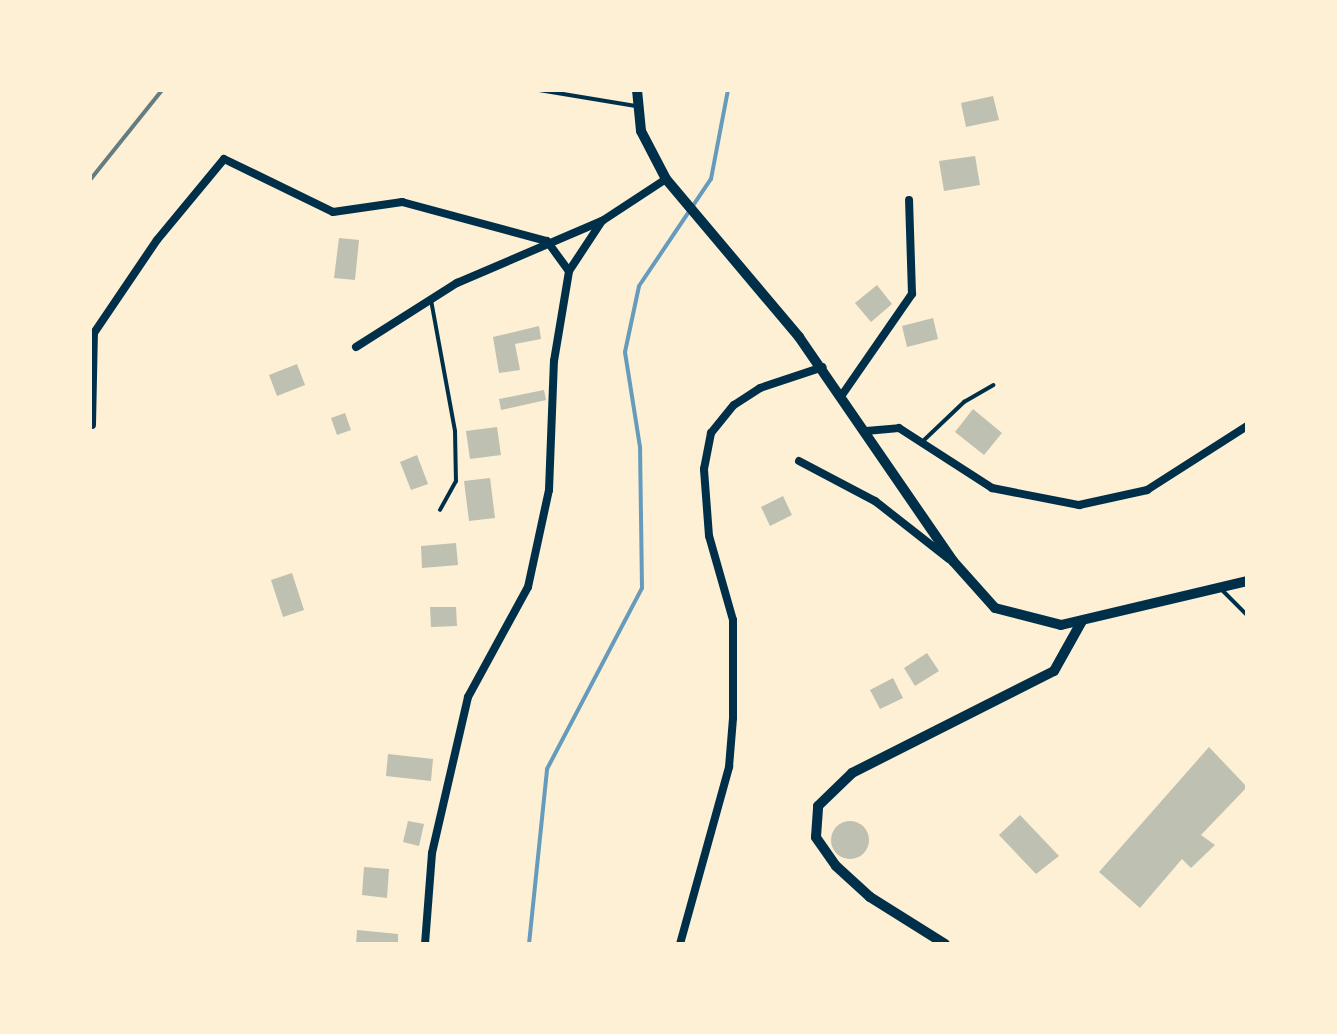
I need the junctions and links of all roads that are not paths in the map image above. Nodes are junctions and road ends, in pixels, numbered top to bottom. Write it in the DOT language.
graph roads {
  1 [pos="539,90"];
  2 [pos="637,90"];
  3 [pos="636,106"];
  4 [pos="666,179"];
  5 [pos="909,200"];
  6 [pos="602,221"];
  7 [pos="548,241"];
  8 [pos="570,272"];
  9 [pos="431,300"];
  10 [pos="356,348"];
  11 [pos="822,367"];
  12 [pos="994,385"];
  13 [pos="842,395"];
  14 [pos="92,425"];
  15 [pos="1247,426"];
  16 [pos="866,432"];
  17 [pos="920,444"];
  18 [pos="799,461"];
  19 [pos="440,510"];
  20 [pos="952,561"];
  21 [pos="1247,581"];
  22 [pos="1220,588"];
  23 [pos="1247,614"];
  24 [pos="1082,622"];
  25 [pos="926,932"];
  26 [pos="425,944"];
  27 [pos="680,944"];
  28 [pos="922,944"];
  29 [pos="945,944"];
  1 -- 3 [label="lane"];
  2 -- 3 [label="street"];
  3 -- 4 [label="street"];
  4 -- 6 [label="street"];
  4 -- 11 [label="street"];
  5 -- 13 [label="street"];
  6 -- 7 [label="street"];
  6 -- 8 [label="street"];
  7 -- 8 [label="street"];
  7 -- 9 [label="street"];
  7 -- 14 [label="street"];
  8 -- 26 [label="street"];
  9 -- 10 [label="street"];
  9 -- 19 [label="lane"];
  11 -- 13 [label="street"];
  11 -- 27 [label="street"];
  12 -- 17 [label="lane"];
  13 -- 16 [label="street"];
  15 -- 17 [label="street"];
  16 -- 17 [label="street"];
  16 -- 20 [label="street"];
  18 -- 20 [label="street"];
  20 -- 24 [label="street"];
  21 -- 22 [label="street"];
  22 -- 23 [label="lane"];
  22 -- 24 [label="street"];
  24 -- 25 [label="street"];
  25 -- 28 [label="street"];
  25 -- 29 [label="street"];
}
